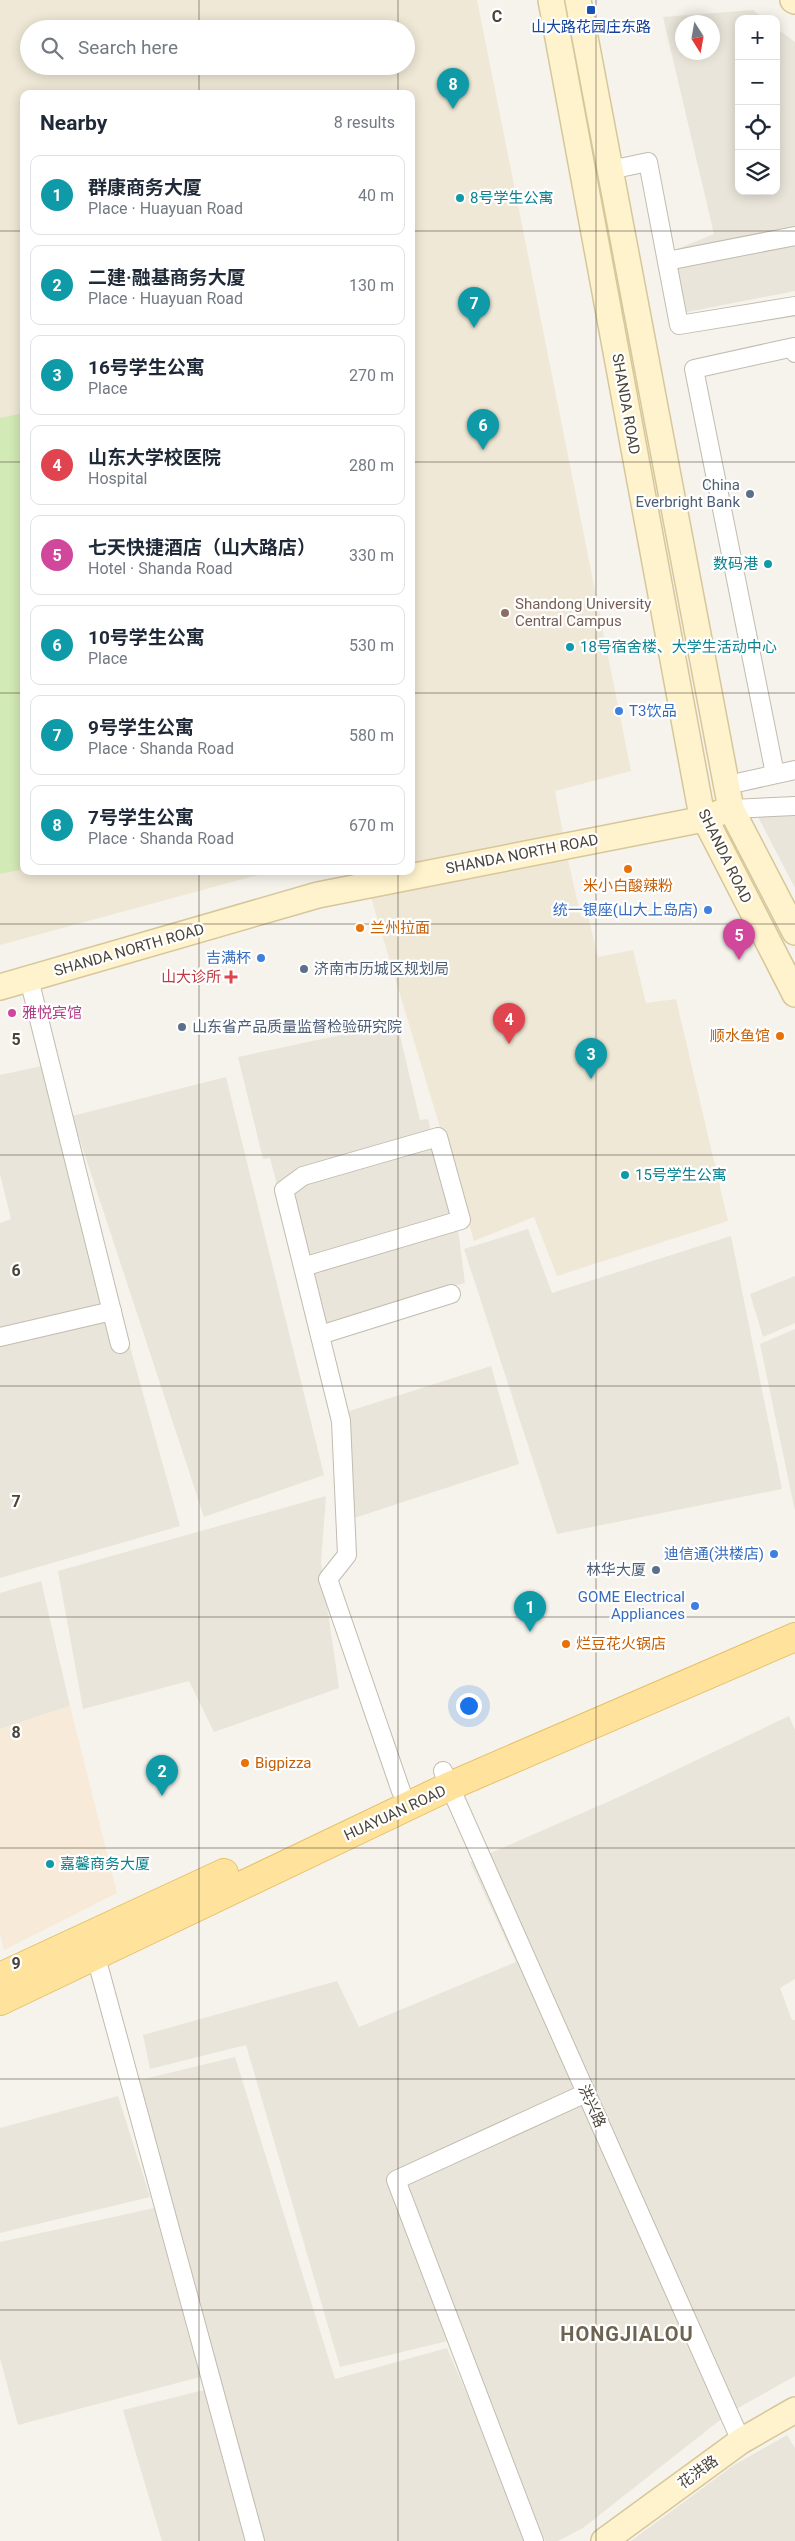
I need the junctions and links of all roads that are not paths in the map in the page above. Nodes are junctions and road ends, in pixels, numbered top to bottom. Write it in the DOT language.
graph roads {
  1 [pos="551,0"];
  2 [pos="578,0"];
  3 [pos="610,170"];
  4 [pos="795,236"];
  5 [pos="667,261"];
  6 [pos="795,306"];
  7 [pos="795,354"];
  8 [pos="795,770"];
  9 [pos="775,774"];
  10 [pos="741,782"];
  11 [pos="795,806"];
  12 [pos="731,809"];
  13 [pos="703,815"];
  14 [pos="415,868"];
  15 [pos="379,875"];
  16 [pos="414,875"];
  17 [pos="415,875"];
  18 [pos="795,932"];
  19 [pos="0,979"];
  20 [pos="29,979"];
  21 [pos="0,987"];
  22 [pos="795,994"];
  23 [pos="303,1266"];
  24 [pos="451,1294"];
  25 [pos="112,1311"];
  26 [pos="320,1335"];
  27 [pos="0,1337"];
  28 [pos="120,1344"];
  29 [pos="795,1621"];
  30 [pos="795,1637"];
  31 [pos="447,1779"];
  32 [pos="401,1790"];
  33 [pos="93,1945"];
  34 [pos="0,1978"];
  35 [pos="0,2001"];
  36 [pos="586,2093"];
  37 [pos="795,2410"];
  38 [pos="741,2441"];
  39 [pos="255,2541"];
  40 [pos="534,2541"];
  41 [pos="604,2541"];
  1 -- 13 [label="main road, SHANDA ROAD"];
  2 -- 3 [label="main road, SHANDA ROAD"];
  3 -- 5 [label="street"];
  3 -- 12 [label="main road, SHANDA ROAD"];
  4 -- 5 [label="street"];
  5 -- 6 [label="street"];
  7 -- 9 [label="street"];
  8 -- 9 [label="street"];
  9 -- 10 [label="street"];
  11 -- 12 [label="street"];
  12 -- 13 [label="main road, SHANDA NORTH ROAD"];
  12 -- 18 [label="main road, SHANDA ROAD"];
  13 -- 14 [label="main road, SHANDA NORTH ROAD"];
  13 -- 17 [label="main road, SHANDA NORTH ROAD"];
  13 -- 22 [label="main road, SHANDA ROAD"];
  15 -- 19 [label="main road, SHANDA NORTH ROAD"];
  16 -- 20 [label="main road, SHANDA NORTH ROAD"];
  20 -- 21 [label="main road, SHANDA NORTH ROAD"];
  20 -- 25 [label="street"];
  23 -- 23 [label="street"];
  23 -- 26 [label="street"];
  24 -- 26 [label="street"];
  25 -- 27 [label="street"];
  25 -- 28 [label="street"];
  26 -- 32 [label="street"];
  29 -- 31 [label="main road, HUAYUAN ROAD"];
  30 -- 31 [label="main road, HUAYUAN ROAD"];
  31 -- 32 [label="main road, HUAYUAN ROAD"];
  31 -- 33 [label="main road, HUAYUAN ROAD"];
  31 -- 36 [label="street, 洪兴路"];
  32 -- 33 [label="main road, HUAYUAN ROAD"];
  33 -- 34 [label="main road, HUAYUAN ROAD"];
  33 -- 35 [label="main road, HUAYUAN ROAD"];
  33 -- 39 [label="street"];
  36 -- 38 [label="street, 洪兴路"];
  36 -- 40 [label="street"];
  37 -- 38 [label="main road, 花洪路"];
  38 -- 41 [label="main road, 花洪路"];
}
